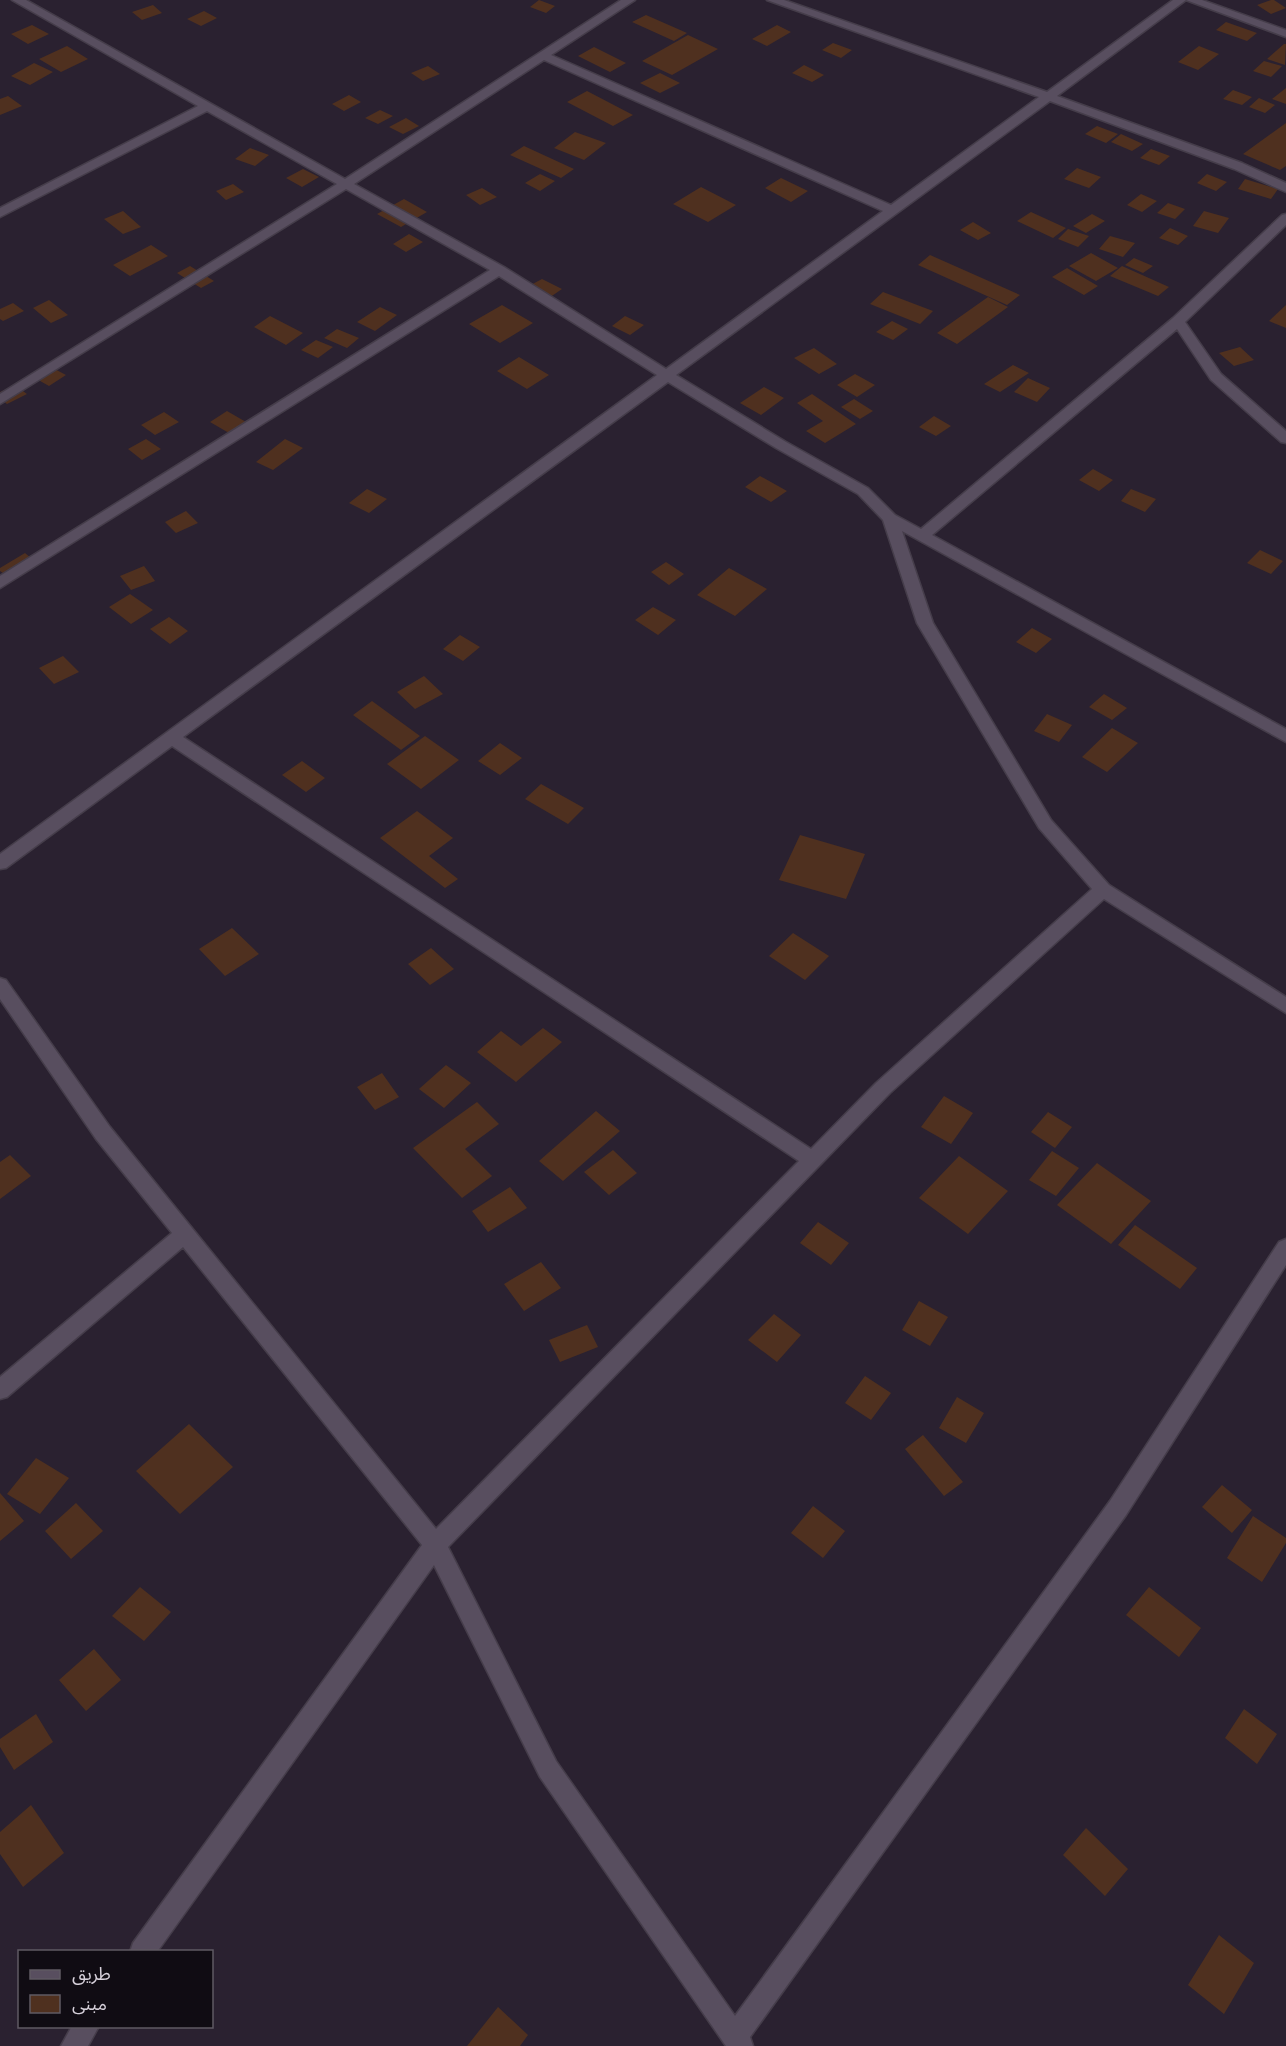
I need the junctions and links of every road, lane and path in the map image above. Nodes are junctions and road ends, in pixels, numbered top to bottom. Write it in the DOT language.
graph roads {
  1 [pos="18,0"];
  2 [pos="629,0"];
  3 [pos="772,0"];
  4 [pos="1180,0"];
  5 [pos="1191,0"];
  6 [pos="1286,34"];
  7 [pos="543,56"];
  8 [pos="1050,97"];
  9 [pos="207,106"];
  10 [pos="345,184"];
  11 [pos="1286,188"];
  12 [pos="894,211"];
  13 [pos="0,213"];
  14 [pos="1286,218"];
  15 [pos="499,270"];
  16 [pos="1178,321"];
  17 [pos="668,376"];
  18 [pos="0,400"];
  19 [pos="1286,439"];
  20 [pos="890,518"];
  21 [pos="921,536"];
  22 [pos="0,583"];
  23 [pos="1286,736"];
  24 [pos="172,738"];
  25 [pos="0,863"];
  26 [pos="1103,890"];
  27 [pos="0,985"];
  28 [pos="1286,1006"];
  29 [pos="813,1160"];
  30 [pos="185,1234"];
  31 [pos="1286,1248"];
  32 [pos="0,1390"];
  33 [pos="435,1545"];
  34 [pos="143,1950"];
  35 [pos="86,2028"];
  36 [pos="738,2042"];
  37 [pos="73,2046"];
  1 -- 9 [label="street"];
  2 -- 7 [label="street"];
  3 -- 8 [label="street"];
  4 -- 8 [label="street"];
  5 -- 6 [label="street"];
  7 -- 10 [label="street"];
  7 -- 12 [label="street"];
  8 -- 11 [label="street"];
  8 -- 12 [label="street"];
  9 -- 10 [label="street"];
  9 -- 13 [label="street"];
  10 -- 15 [label="street"];
  10 -- 18 [label="street"];
  12 -- 17 [label="street"];
  14 -- 16 [label="street"];
  15 -- 17 [label="street"];
  15 -- 22 [label="street"];
  16 -- 19 [label="street"];
  16 -- 21 [label="street"];
  17 -- 20 [label="street"];
  17 -- 24 [label="street"];
  20 -- 21 [label="street"];
  20 -- 26 [label="street"];
  21 -- 23 [label="street"];
  24 -- 25 [label="street"];
  24 -- 29 [label="street"];
  26 -- 28 [label="street"];
  26 -- 29 [label="street"];
  27 -- 30 [label="street"];
  29 -- 33 [label="street"];
  30 -- 32 [label="street"];
  30 -- 33 [label="street"];
  31 -- 36 [label="street"];
  33 -- 34 [label="street"];
  33 -- 36 [label="street"];
  35 -- 37 [label="street"];
}
